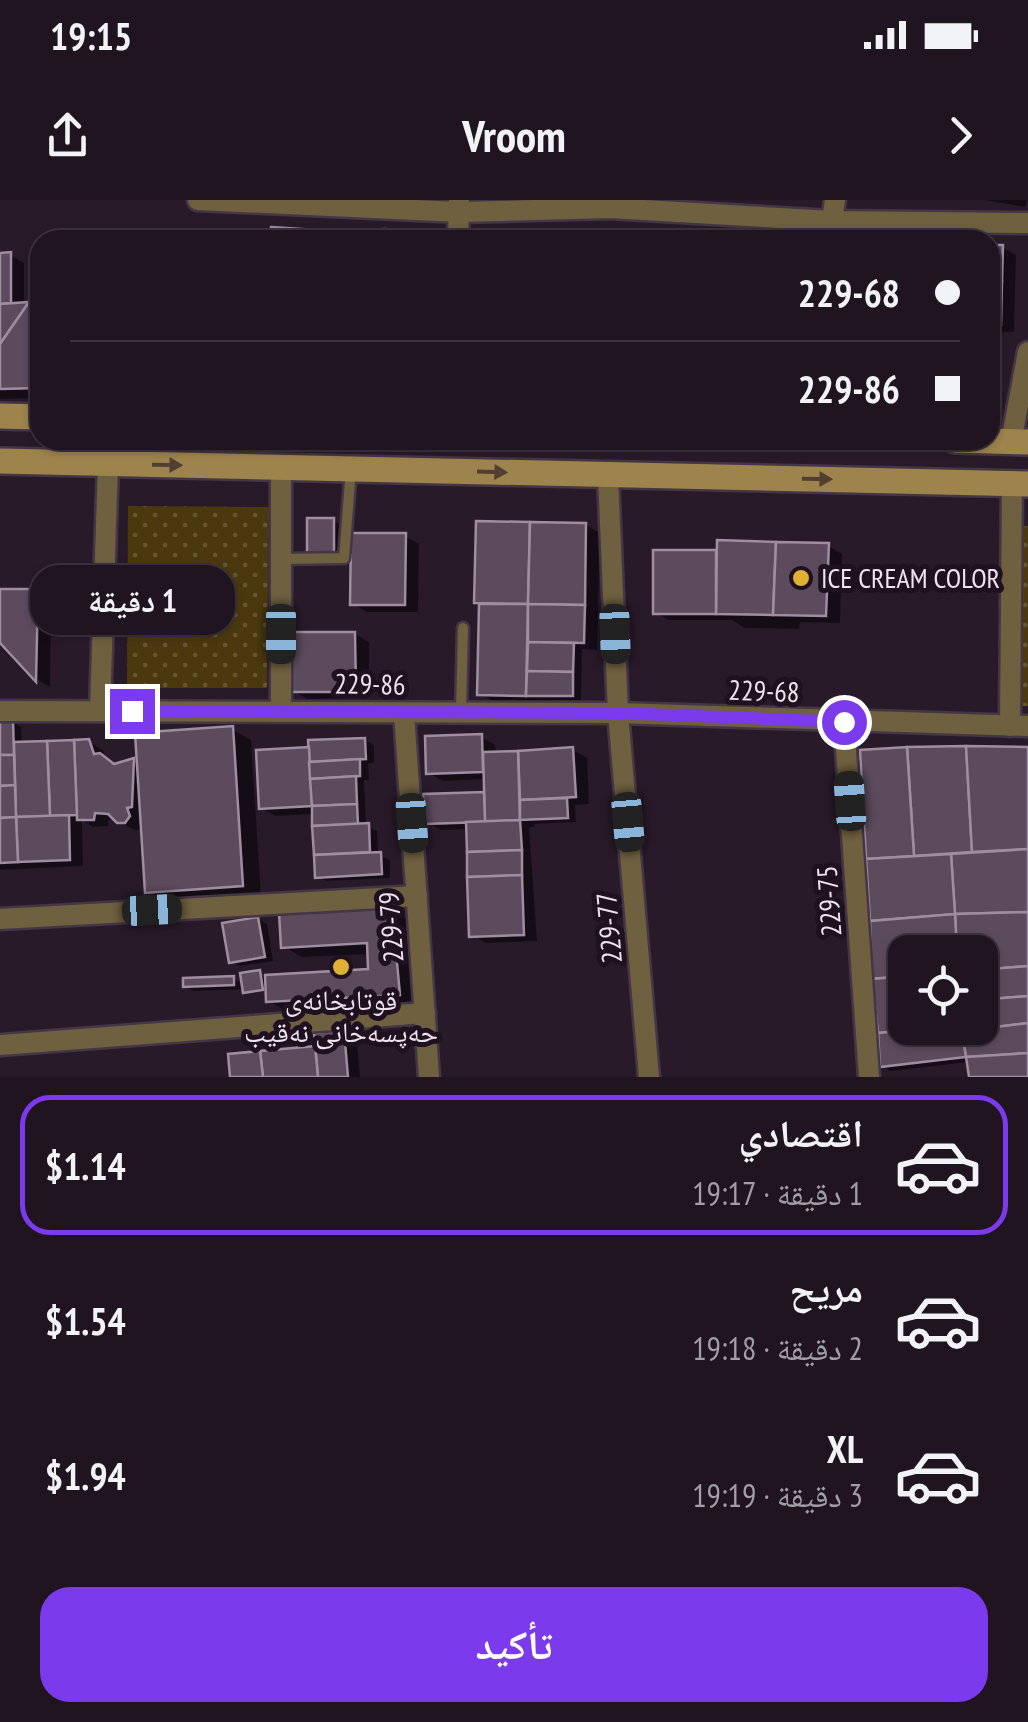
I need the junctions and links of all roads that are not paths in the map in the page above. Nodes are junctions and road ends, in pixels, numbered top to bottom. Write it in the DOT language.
graph roads {
  1 [pos="198,200"];
  2 [pos="610,204"];
  3 [pos="459,206"];
  4 [pos="833,210"];
  5 [pos="1028,223"];
  6 [pos="1028,352"];
  7 [pos="0,416"];
  8 [pos="30,418"];
  9 [pos="1019,442"];
  10 [pos="101,456"];
  11 [pos="0,461"];
  12 [pos="281,466"];
  13 [pos="351,468"];
  14 [pos="608,475"];
  15 [pos="1020,484"];
  16 [pos="281,559"];
  17 [pos="464,628"];
  18 [pos="100,710"];
  19 [pos="282,710"];
  20 [pos="0,711"];
  21 [pos="404,713"];
  22 [pos="461,713"];
  23 [pos="618,713"];
  24 [pos="844,722"];
  25 [pos="1019,726"];
  26 [pos="417,896"];
  27 [pos="0,919"];
  28 [pos="425,1013"];
  29 [pos="0,1044"];
  30 [pos="430,1077"];
  31 [pos="649,1077"];
  32 [pos="869,1077"];
  1 -- 3 [label="street"];
  2 -- 3 [label="street"];
  2 -- 4 [label="street"];
  4 -- 5 [label="street"];
  6 -- 9 [label="street"];
  7 -- 8 [label="main road"];
  10 -- 11 [label="main road"];
  10 -- 12 [label="main road, one-way"];
  10 -- 18 [label="street"];
  12 -- 13 [label="main road"];
  12 -- 16 [label="street"];
  13 -- 14 [label="main road, one-way"];
  13 -- 16 [label="lane"];
  14 -- 15 [label="main road, one-way"];
  14 -- 23 [label="street, 229-77"];
  15 -- 25 [label="street"];
  16 -- 19 [label="street"];
  17 -- 22 [label="lane"];
  18 -- 19 [label="street, 229-86"];
  18 -- 20 [label="street, 229-86"];
  19 -- 21 [label="street, 229-86"];
  21 -- 22 [label="street, 229-86"];
  21 -- 26 [label="street, 229-79"];
  22 -- 23 [label="street, 229-86"];
  23 -- 24 [label="street, 229-68"];
  23 -- 31 [label="street, 229-77"];
  24 -- 25 [label="street, 229-68"];
  24 -- 32 [label="street, 229-75"];
  26 -- 27 [label="street"];
  26 -- 28 [label="street, 229-79"];
  28 -- 29 [label="street"];
  28 -- 30 [label="street, 229-79"];
}
